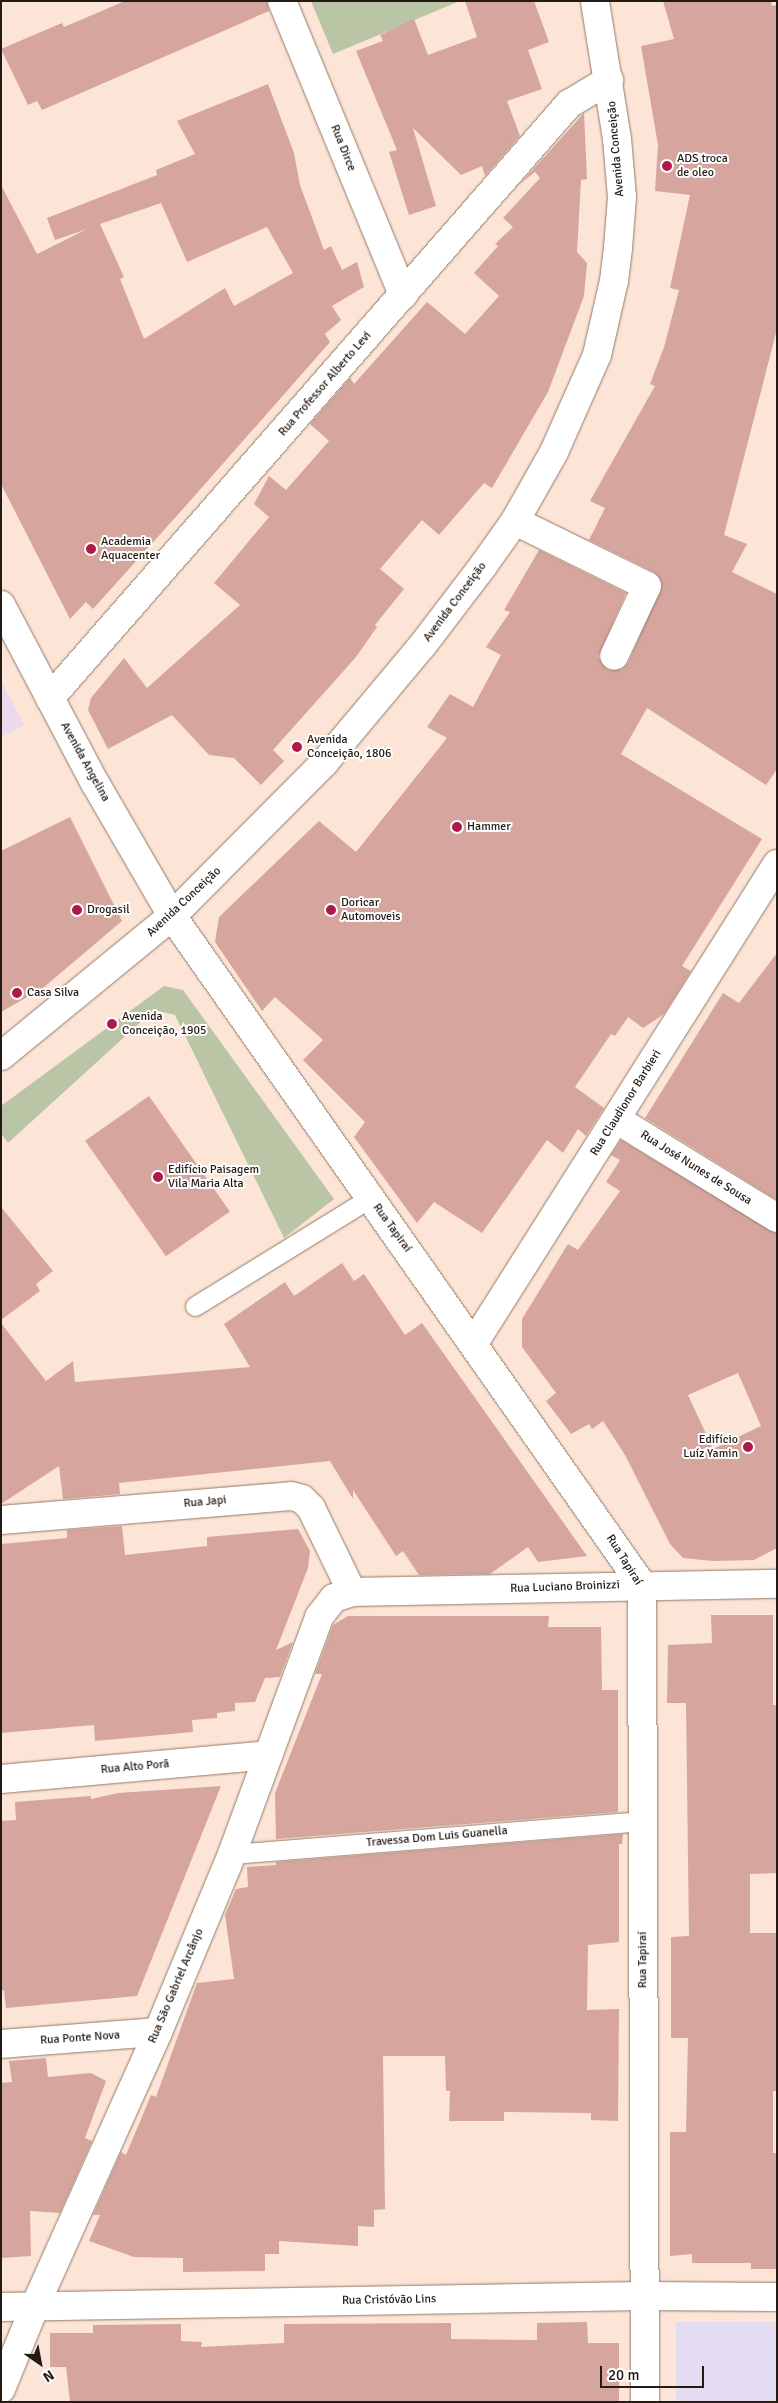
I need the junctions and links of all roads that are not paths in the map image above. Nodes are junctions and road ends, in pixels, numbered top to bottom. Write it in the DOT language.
graph roads {
  1 [pos="282,1"];
  2 [pos="595,1"];
  3 [pos="609,80"];
  4 [pos="403,295"];
  5 [pos="515,521"];
  6 [pos="1,606"];
  7 [pos="614,656"];
  8 [pos="50,698"];
  9 [pos="777,864"];
  10 [pos="172,916"];
  11 [pos="1,1056"];
  12 [pos="616,1119"];
  13 [pos="370,1198"];
  14 [pos="777,1218"];
  15 [pos="195,1306"];
  16 [pos="474,1343"];
  17 [pos="1,1520"];
  18 [pos="621,1552"];
  19 [pos="777,1584"];
  20 [pos="642,1585"];
  21 [pos="597,1586"];
  22 [pos="352,1592"];
  23 [pos="268,1755"];
  24 [pos="1,1779"];
  25 [pos="643,1821"];
  26 [pos="232,1854"];
  27 [pos="158,2032"];
  28 [pos="1,2044"];
  29 [pos="644,2296"];
  30 [pos="777,2297"];
  31 [pos="35,2306"];
  32 [pos="1,2307"];
  33 [pos="1,2389"];
  34 [pos="645,2402"];
  1 -- 4 [label="street, Rua Dirce"];
  2 -- 3 [label="street, Avenida Conceição"];
  3 -- 4 [label="street, Rua Professor Alberto Levi"];
  3 -- 5 [label="street, Avenida Conceição"];
  4 -- 8 [label="street, Rua Professor Alberto Levi"];
  5 -- 7 [label="street"];
  5 -- 10 [label="street, Avenida Conceição"];
  6 -- 8 [label="street, Avenida Angelina"];
  8 -- 10 [label="street, Avenida Angelina"];
  9 -- 12 [label="street, Rua Claudionor Barbieri"];
  10 -- 11 [label="street, Avenida Conceição"];
  10 -- 13 [label="street, Rua Tapiraí"];
  12 -- 14 [label="street, Rua José Nunes de Sousa"];
  12 -- 16 [label="street, Rua Claudionor Barbieri"];
  13 -- 15 [label="lane"];
  13 -- 16 [label="street, Rua Tapiraí"];
  16 -- 18 [label="street, Rua Tapiraí"];
  17 -- 22 [label="street, Rua Japi"];
  18 -- 20 [label="street, Rua Tapiraí"];
  18 -- 21 [label="street"];
  19 -- 20 [label="street, Rua Luciano Broinizzi"];
  20 -- 21 [label="street, Rua Luciano Broinizzi"];
  20 -- 25 [label="street, Rua Tapiraí"];
  21 -- 22 [label="street, Rua Luciano Broinizzi"];
  22 -- 23 [label="street, Rua São Gabriel Arcânjo"];
  23 -- 24 [label="street, Rua Alto Porã"];
  23 -- 26 [label="street, Rua São Gabriel Arcânjo"];
  25 -- 26 [label="lane, Travessa Dom Luis Guanella"];
  25 -- 29 [label="street, Rua Tapiraí"];
  26 -- 27 [label="street, Rua São Gabriel Arcânjo"];
  27 -- 28 [label="street, Rua Ponte Nova"];
  27 -- 31 [label="street, Rua São Gabriel Arcânjo"];
  29 -- 30 [label="street, Rua Cristóvão Lins"];
  29 -- 31 [label="street, Rua Cristóvão Lins"];
  29 -- 34 [label="street, Rua Tapiraí"];
  31 -- 32 [label="street, Rua Cristóvão Lins"];
  31 -- 33 [label="street, Rua São Gabriel Arcânjo"];
}
